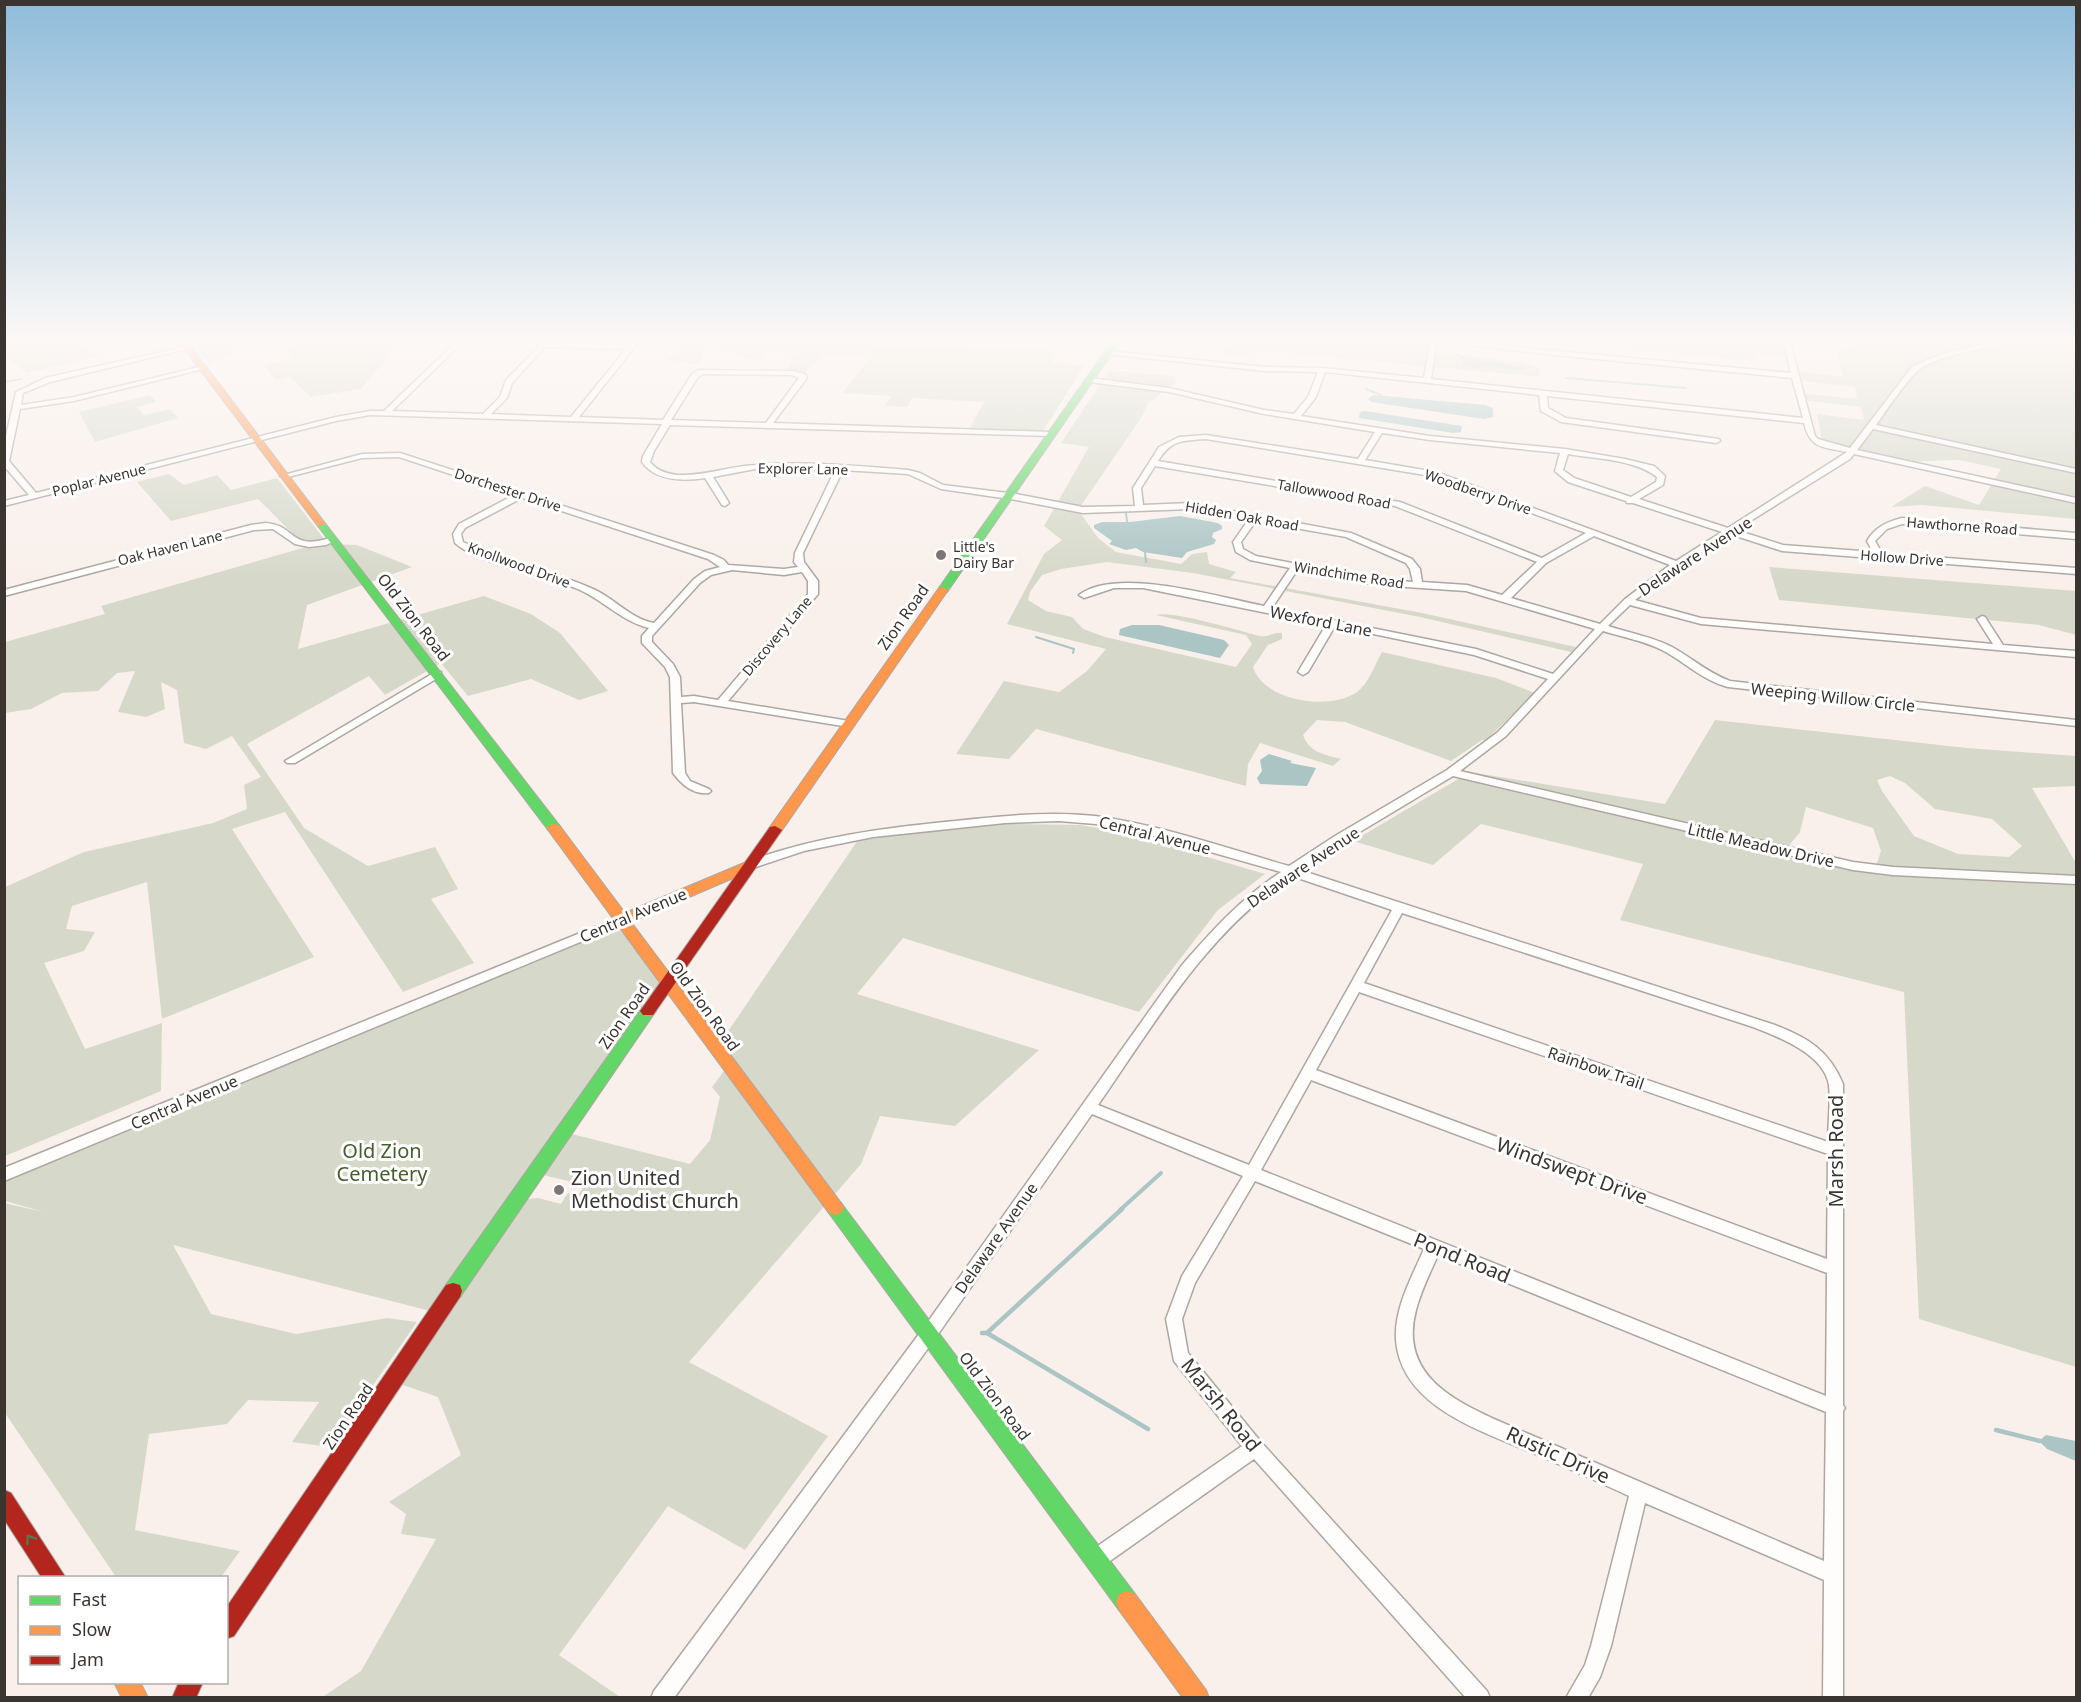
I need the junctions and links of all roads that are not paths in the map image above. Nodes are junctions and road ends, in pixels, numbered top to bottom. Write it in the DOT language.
graph roads {
  1 [pos="13,418"];
  2 [pos="240,418"];
  3 [pos="339,418"];
  4 [pos="556,418"];
  5 [pos="668,418"];
  6 [pos="773,418"];
  7 [pos="1062,418"];
  8 [pos="1305,418"];
  9 [pos="1561,418"];
  10 [pos="1784,418"];
  11 [pos="1878,418"];
  12 [pos="573,419"];
  13 [pos="1808,421"];
  14 [pos="666,422"];
  15 [pos="768,425"];
  16 [pos="1872,426"];
  17 [pos="1380,430"];
  18 [pos="1051,434"];
  19 [pos="256,440"];
  20 [pos="1716,441"];
  21 [pos="1565,451"];
  22 [pos="1852,451"];
  23 [pos="1360,462"];
  24 [pos="1153,463"];
  25 [pos="840,469"];
  26 [pos="2076,471"];
  27 [pos="284,476"];
  28 [pos="708,476"];
  29 [pos="522,494"];
  30 [pos="34,496"];
  31 [pos="1008,496"];
  32 [pos="1630,501"];
  33 [pos="2076,501"];
  34 [pos="725,502"];
  35 [pos="4,504"];
  36 [pos="1139,507"];
  37 [pos="1254,518"];
  38 [pos="1730,531"];
  39 [pos="1593,533"];
  40 [pos="2076,536"];
  41 [pos="333,540"];
  42 [pos="1879,556"];
  43 [pos="1543,561"];
  44 [pos="1677,564"];
  45 [pos="1295,567"];
  46 [pos="726,568"];
  47 [pos="804,569"];
  48 [pos="2076,572"];
  49 [pos="1418,585"];
  50 [pos="4,593"];
  51 [pos="1084,595"];
  52 [pos="1504,599"];
  53 [pos="1628,601"];
  54 [pos="1266,610"];
  55 [pos="1982,619"];
  56 [pos="1332,623"];
  57 [pos="655,626"];
  58 [pos="1602,628"];
  59 [pos="1999,646"];
  60 [pos="2076,654"];
  61 [pos="1304,672"];
  62 [pos="437,674"];
  63 [pos="1556,678"];
  64 [pos="676,700"];
  65 [pos="721,703"];
  66 [pos="2076,723"];
  67 [pos="849,724"];
  68 [pos="291,761"];
  69 [pos="1451,772"];
  70 [pos="705,792"];
  71 [pos="750,865"];
  72 [pos="1291,871"];
  73 [pos="2076,880"];
  74 [pos="1399,908"];
  75 [pos="622,920"];
  76 [pos="667,983"];
  77 [pos="1357,986"];
  78 [pos="1308,1073"];
  79 [pos="1088,1107"];
  80 [pos="1834,1150"];
  81 [pos="1252,1173"];
  82 [pos="4,1175"];
  83 [pos="1434,1246"];
  84 [pos="1836,1269"];
  85 [pos="928,1335"];
  86 [pos="1836,1408"];
  87 [pos="1255,1448"];
  88 [pos="1639,1491"];
  89 [pos="4,1500"];
  90 [pos="1096,1559"];
  91 [pos="1833,1574"];
  92 [pos="54,1576"];
  93 [pos="228,1625"];
  94 [pos="126,1684"];
  95 [pos="191,1684"];
  96 [pos="137,1698"];
  97 [pos="183,1698"];
  98 [pos="661,1698"];
  99 [pos="1198,1698"];
  100 [pos="1480,1698"];
  101 [pos="1576,1698"];
  102 [pos="1833,1698"];
  1 -- 30 [label="street"];
  2 -- 19 [label="main road, Old Zion Road"];
  3 -- 19 [label="street, Poplar Avenue"];
  4 -- 12 [label="street, Poplar Avenue"];
  5 -- 14 [label="street"];
  6 -- 15 [label="street"];
  7 -- 18 [label="main road, Zion Road"];
  8 -- 17 [label="street"];
  9 -- 20 [label="street"];
  10 -- 13 [label="street"];
  11 -- 16 [label="street, Delaware Avenue"];
  12 -- 14 [label="street, Poplar Avenue"];
  13 -- 22 [label="street"];
  14 -- 15 [label="street, Poplar Avenue"];
  14 -- 28 [label="street, Explorer Lane"];
  15 -- 18 [label="street, Poplar Avenue"];
  16 -- 22 [label="street, Delaware Avenue"];
  16 -- 26 [label="street"];
  17 -- 21 [label="street"];
  17 -- 23 [label="street"];
  18 -- 31 [label="main road, Zion Road"];
  19 -- 27 [label="main road, Old Zion Road"];
  19 -- 30 [label="street, Poplar Avenue"];
  21 -- 32 [label="street, Hollow Drive"];
  21 -- 32 [label="street"];
  22 -- 33 [label="street"];
  22 -- 38 [label="street, Delaware Avenue"];
  23 -- 24 [label="street, Woodberry Drive"];
  23 -- 39 [label="street, Woodberry Drive"];
  24 -- 36 [label="street, Woodberry Drive"];
  24 -- 43 [label="street, Tallowwood Road"];
  25 -- 28 [label="street, Explorer Lane"];
  25 -- 31 [label="street, Explorer Lane"];
  25 -- 47 [label="street, Discovery Lane"];
  27 -- 29 [label="street, Dorchester Drive"];
  27 -- 41 [label="main road, Old Zion Road"];
  28 -- 34 [label="street"];
  29 -- 46 [label="street, Dorchester Drive"];
  29 -- 57 [label="street, Knollwood Drive"];
  30 -- 35 [label="street, Poplar Avenue"];
  31 -- 36 [label="street, Hidden Oak Road"];
  31 -- 67 [label="main road, Zion Road"];
  32 -- 38 [label="street, Hollow Drive"];
  36 -- 37 [label="street, Hidden Oak Road"];
  37 -- 45 [label="street, Windchime Road"];
  37 -- 49 [label="street, Hidden Oak Road"];
  38 -- 42 [label="street, Hollow Drive"];
  38 -- 44 [label="street, Delaware Avenue"];
  39 -- 43 [label="street"];
  39 -- 44 [label="street, Woodberry Drive"];
  40 -- 42 [label="street, Hawthorne Road"];
  41 -- 50 [label="street, Oak Haven Lane"];
  41 -- 62 [label="main road, Old Zion Road"];
  42 -- 48 [label="street, Hollow Drive"];
  43 -- 52 [label="street"];
  44 -- 53 [label="street, Delaware Avenue"];
  45 -- 49 [label="street, Windchime Road"];
  45 -- 54 [label="street"];
  46 -- 47 [label="street"];
  46 -- 57 [label="street"];
  47 -- 65 [label="street, Discovery Lane"];
  49 -- 52 [label="street, Windchime Road"];
  51 -- 54 [label="street, Wexford Lane"];
  52 -- 58 [label="street, Windchime Road"];
  53 -- 58 [label="street, Delaware Avenue"];
  53 -- 59 [label="street"];
  54 -- 56 [label="street, Wexford Lane"];
  55 -- 59 [label="street"];
  56 -- 61 [label="street"];
  56 -- 63 [label="street, Wexford Lane"];
  57 -- 64 [label="street"];
  58 -- 63 [label="street, Delaware Avenue"];
  58 -- 66 [label="street, Weeping Willow Circle"];
  59 -- 60 [label="street"];
  62 -- 68 [label="street"];
  62 -- 75 [label="main road, Old Zion Road"];
  63 -- 69 [label="street, Delaware Avenue"];
  64 -- 65 [label="street"];
  64 -- 70 [label="street"];
  65 -- 67 [label="street"];
  67 -- 71 [label="main road, Zion Road"];
  69 -- 72 [label="street, Delaware Avenue"];
  69 -- 73 [label="street, Little Meadow Drive"];
  71 -- 72 [label="street, Central Avenue"];
  71 -- 75 [label="main road, Central Avenue"];
  71 -- 76 [label="main road, Zion Road"];
  72 -- 74 [label="street, Marsh Road"];
  72 -- 79 [label="street, Delaware Avenue"];
  74 -- 77 [label="street, Marsh Road"];
  74 -- 80 [label="street, Marsh Road"];
  75 -- 76 [label="main road, Old Zion Road"];
  75 -- 82 [label="street, Central Avenue"];
  76 -- 85 [label="main road, Old Zion Road"];
  76 -- 93 [label="main road, Zion Road"];
  77 -- 78 [label="street, Marsh Road"];
  77 -- 80 [label="street, Rainbow Trail"];
  78 -- 81 [label="street, Marsh Road"];
  78 -- 84 [label="street, Windswept Drive"];
  79 -- 81 [label="street, Pond Road"];
  79 -- 85 [label="street, Delaware Avenue"];
  80 -- 84 [label="street, Marsh Road"];
  81 -- 83 [label="street, Pond Road"];
  81 -- 87 [label="street, Marsh Road"];
  83 -- 86 [label="street, Pond Road"];
  83 -- 88 [label="street, Rustic Drive"];
  84 -- 86 [label="street, Marsh Road"];
  85 -- 90 [label="main road, Old Zion Road"];
  85 -- 98 [label="street, Delaware Avenue"];
  86 -- 91 [label="street, Marsh Road"];
  87 -- 90 [label="street"];
  87 -- 100 [label="street, Marsh Road"];
  88 -- 91 [label="street, Rustic Drive"];
  88 -- 101 [label="street"];
  92 -- 89 [label="main road, one-way"];
  90 -- 99 [label="main road, Old Zion Road"];
  91 -- 102 [label="street, Marsh Road"];
  94 -- 96 [label="main road"];
  95 -- 97 [label="main road"];
}
